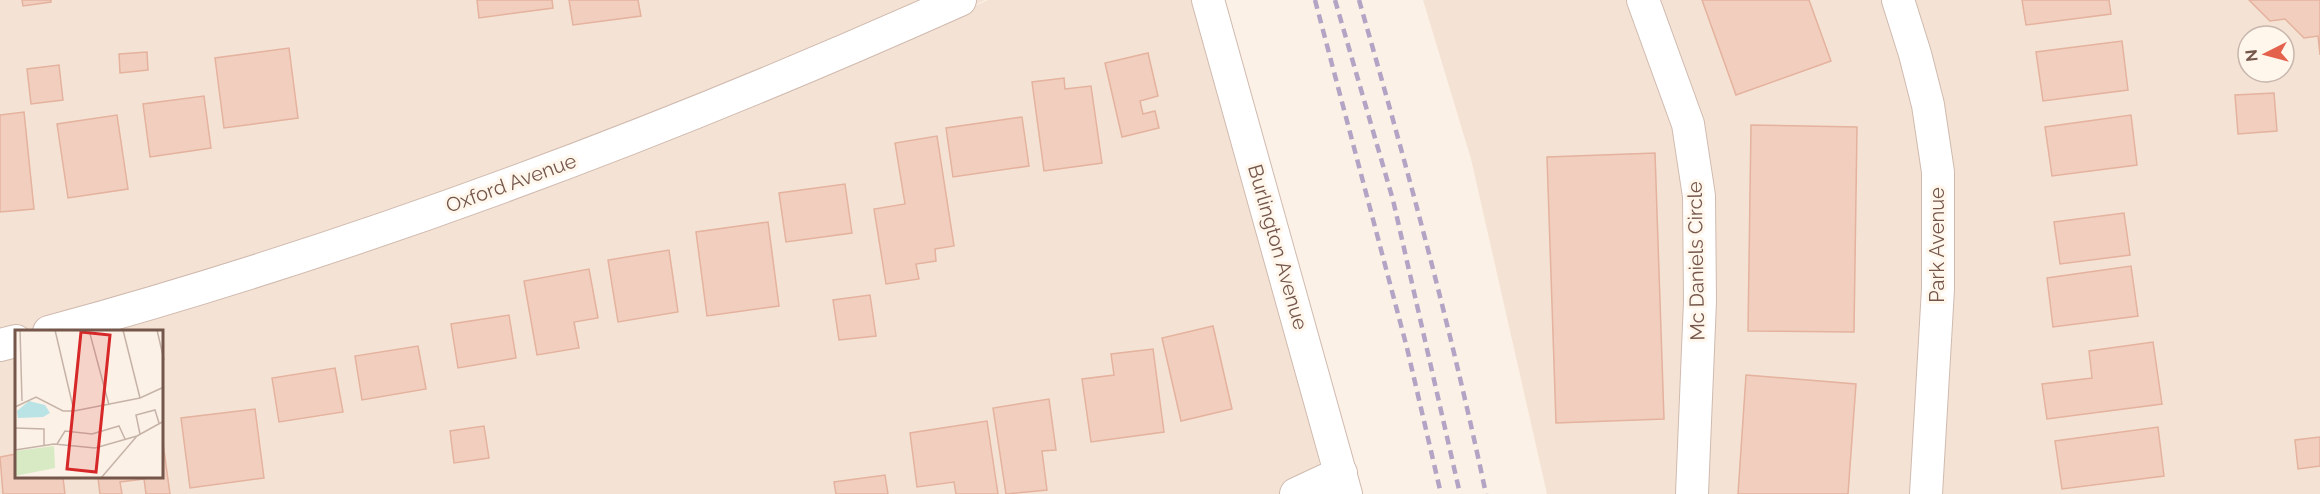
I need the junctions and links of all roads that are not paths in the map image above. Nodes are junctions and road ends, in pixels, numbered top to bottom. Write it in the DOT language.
graph roads {
  1 [pos="960,0"];
  2 [pos="1208,0"];
  3 [pos="1643,0"];
  4 [pos="1898,0"];
  5 [pos="56,330"];
  6 [pos="15,341"];
  7 [pos="0,345"];
  8 [pos="1343,484"];
  9 [pos="1296,494"];
  10 [pos="1692,494"];
  11 [pos="1926,494"];
  1 -- 5 [label="street, Oxford Avenue"];
  2 -- 8 [label="street, Burlington Avenue"];
  3 -- 10 [label="street, Mc Daniels Circle"];
  4 -- 11 [label="street, Park Avenue"];
  6 -- 7 [label="street"];
  8 -- 9 [label="street"];
}
